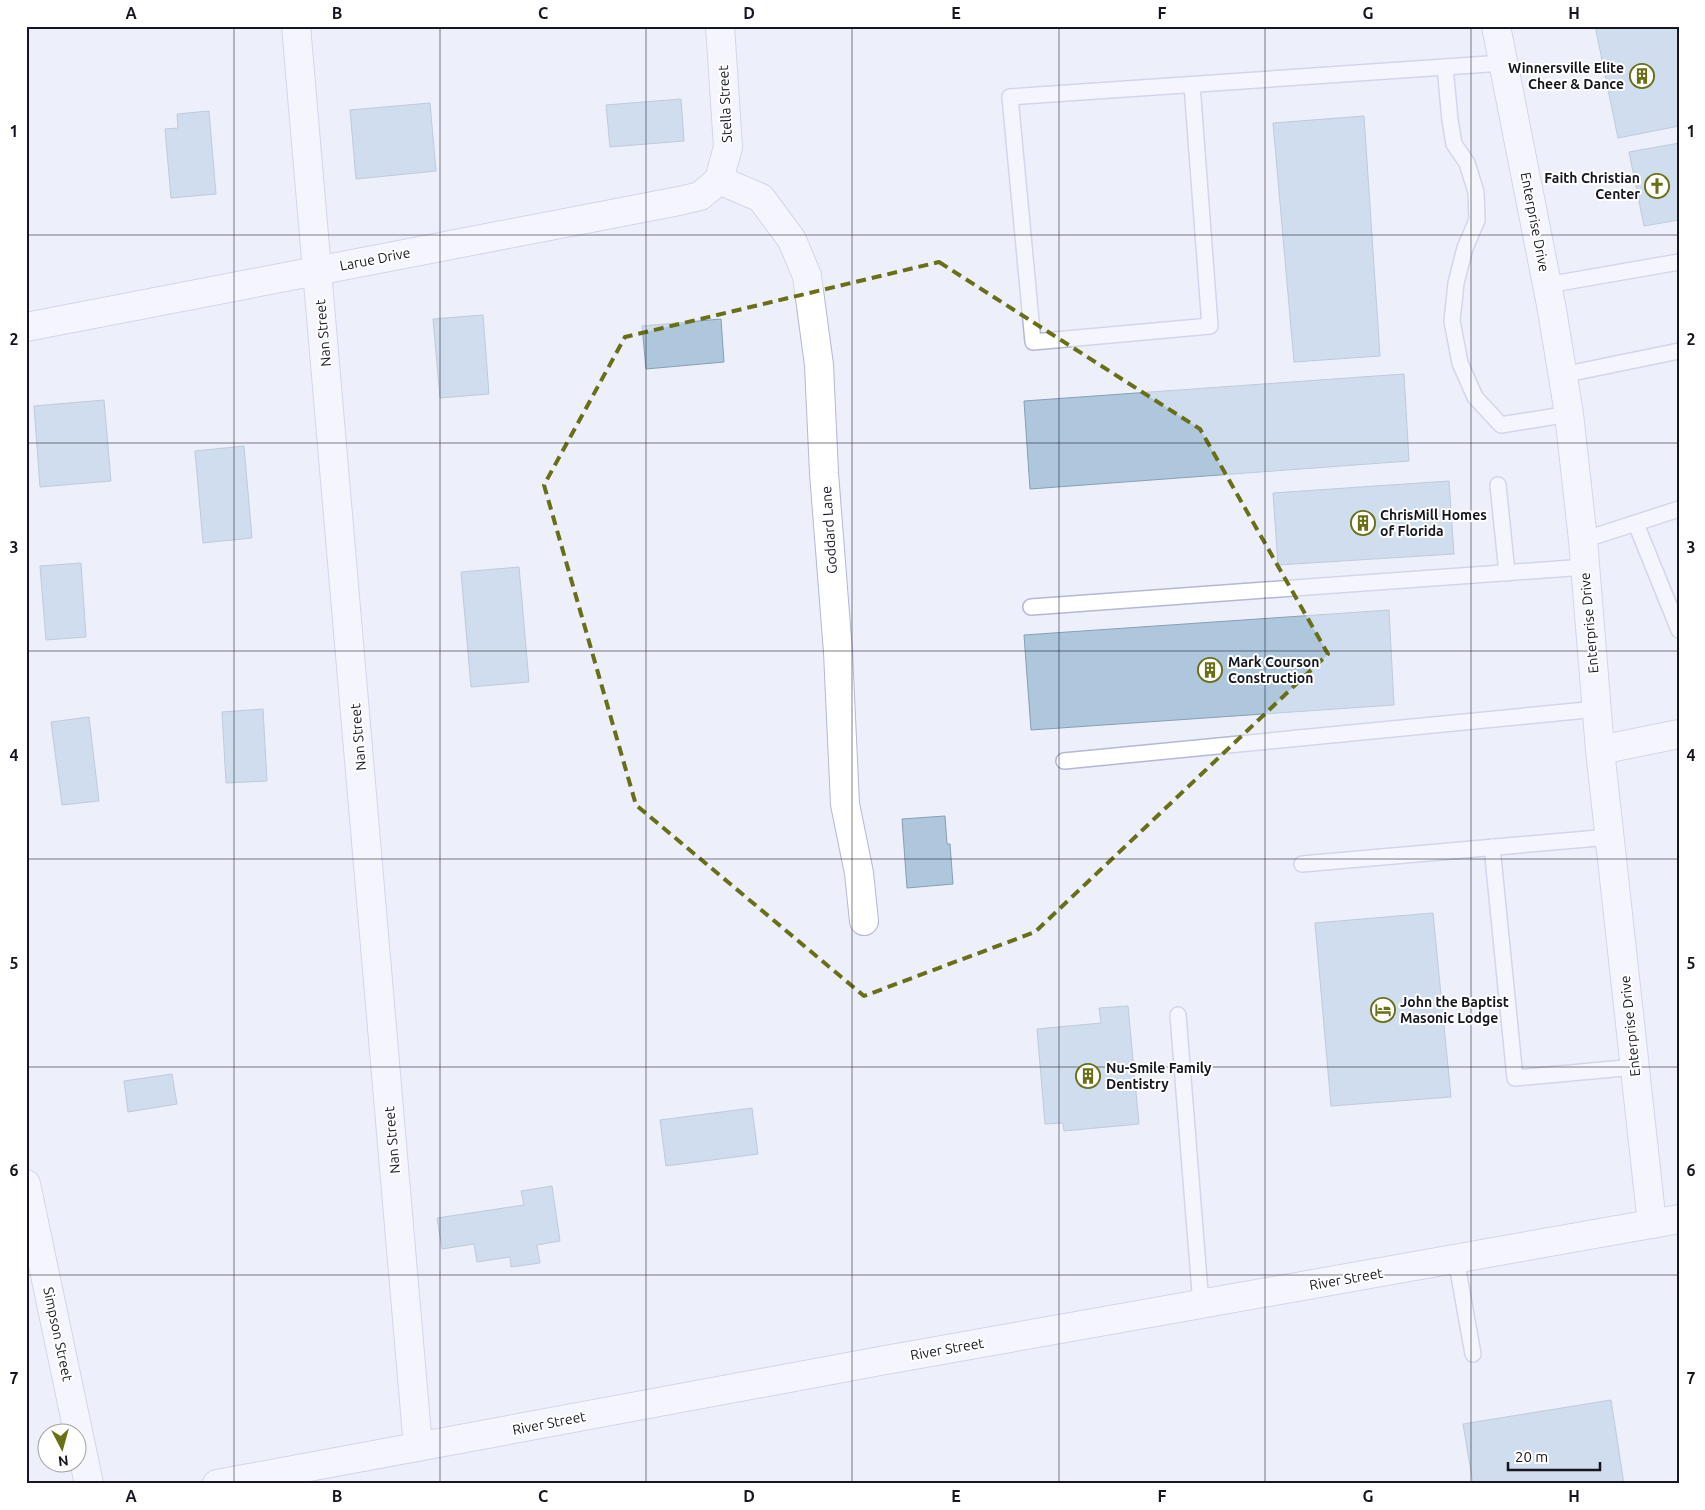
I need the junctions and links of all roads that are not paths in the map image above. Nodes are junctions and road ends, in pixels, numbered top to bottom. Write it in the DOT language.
graph roads {
  1 [pos="296,26"];
  2 [pos="720,26"];
  3 [pos="1496,26"];
  4 [pos="1503,63"];
  5 [pos="1445,68"];
  6 [pos="1192,85"];
  7 [pos="718,180"];
  8 [pos="1679,262"];
  9 [pos="318,270"];
  10 [pos="1547,285"];
  11 [pos="26,327"];
  12 [pos="1679,350"];
  13 [pos="1562,375"];
  14 [pos="1569,414"];
  15 [pos="1498,485"];
  16 [pos="1679,509"];
  17 [pos="1636,524"];
  18 [pos="1583,540"];
  19 [pos="1585,567"];
  20 [pos="1507,573"];
  21 [pos="1031,607"];
  22 [pos="1679,630"];
  23 [pos="1596,709"];
  24 [pos="1679,734"];
  25 [pos="1600,750"];
  26 [pos="1064,761"];
  27 [pos="1610,837"];
  28 [pos="1492,848"];
  29 [pos="1302,864"];
  30 [pos="864,921"];
  31 [pos="1178,1015"];
  32 [pos="1634,1067"];
  33 [pos="26,1184"];
  34 [pos="1679,1219"];
  35 [pos="1652,1224"];
  36 [pos="1456,1259"];
  37 [pos="1201,1304"];
  38 [pos="1472,1354"];
  39 [pos="418,1448"];
  40 [pos="89,1484"];
  41 [pos="217,1484"];
  1 -- 9 [label="street, Nan Street"];
  2 -- 7 [label="street, Stella Street"];
  3 -- 4 [label="street, Enterprise Drive"];
  4 -- 5 [label="lane"];
  4 -- 10 [label="street, Enterprise Drive"];
  5 -- 6 [label="lane"];
  5 -- 14 [label="lane"];
  6 -- 6 [label="lane"];
  7 -- 9 [label="street, Larue Drive"];
  7 -- 30 [label="street, Goddard Lane"];
  8 -- 10 [label="lane"];
  9 -- 11 [label="street, Larue Drive"];
  9 -- 39 [label="street, Nan Street"];
  10 -- 13 [label="street, Enterprise Drive"];
  12 -- 13 [label="lane"];
  13 -- 14 [label="street, Enterprise Drive"];
  14 -- 18 [label="street, Enterprise Drive"];
  15 -- 20 [label="lane"];
  16 -- 17 [label="lane"];
  17 -- 18 [label="lane"];
  17 -- 22 [label="lane"];
  18 -- 19 [label="street, Enterprise Drive"];
  19 -- 20 [label="lane"];
  19 -- 23 [label="street, Enterprise Drive"];
  20 -- 21 [label="lane"];
  23 -- 25 [label="street, Enterprise Drive"];
  23 -- 26 [label="lane"];
  24 -- 25 [label="street"];
  25 -- 27 [label="street, Enterprise Drive"];
  27 -- 28 [label="lane"];
  27 -- 32 [label="street, Enterprise Drive"];
  28 -- 29 [label="lane"];
  28 -- 32 [label="lane"];
  31 -- 37 [label="lane"];
  32 -- 35 [label="street, Enterprise Drive"];
  33 -- 40 [label="street, Simpson Street"];
  34 -- 35 [label="street, River Street"];
  35 -- 36 [label="street, River Street"];
  36 -- 37 [label="street, River Street"];
  36 -- 38 [label="lane"];
  37 -- 39 [label="street, River Street"];
  39 -- 41 [label="street, River Street"];
}
